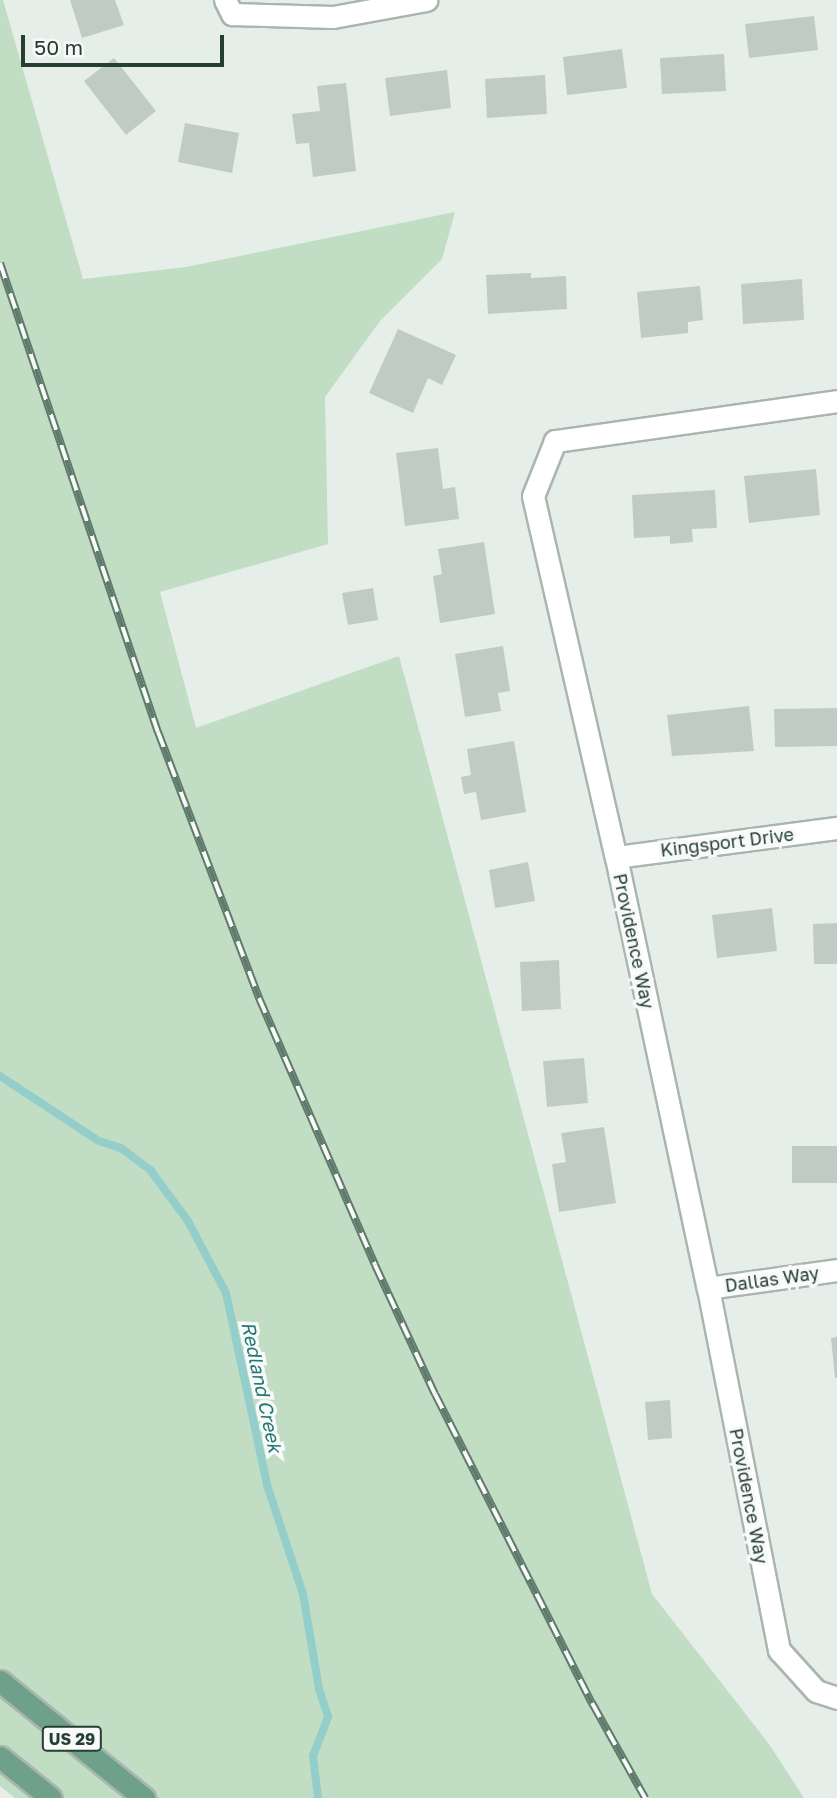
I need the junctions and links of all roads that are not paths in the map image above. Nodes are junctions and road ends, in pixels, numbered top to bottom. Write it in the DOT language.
graph roads {
  1 [pos="225,0"];
  2 [pos="426,0"];
  3 [pos="837,401"];
  4 [pos="837,828"];
  5 [pos="616,857"];
  6 [pos="837,1270"];
  7 [pos="708,1288"];
  8 [pos="0,1681"];
  9 [pos="837,1698"];
  10 [pos="0,1757"];
  11 [pos="51,1798"];
  12 [pos="144,1798"];
  1 -- 2 [label="street"];
  3 -- 5 [label="street, Providence Way"];
  4 -- 5 [label="street, Kingsport Drive"];
  5 -- 7 [label="street, Providence Way"];
  6 -- 7 [label="street, Dallas Way"];
  7 -- 9 [label="street, Providence Way"];
  8 -- 12 [label="main road, US 29"];
  10 -- 11 [label="main road"];
}
